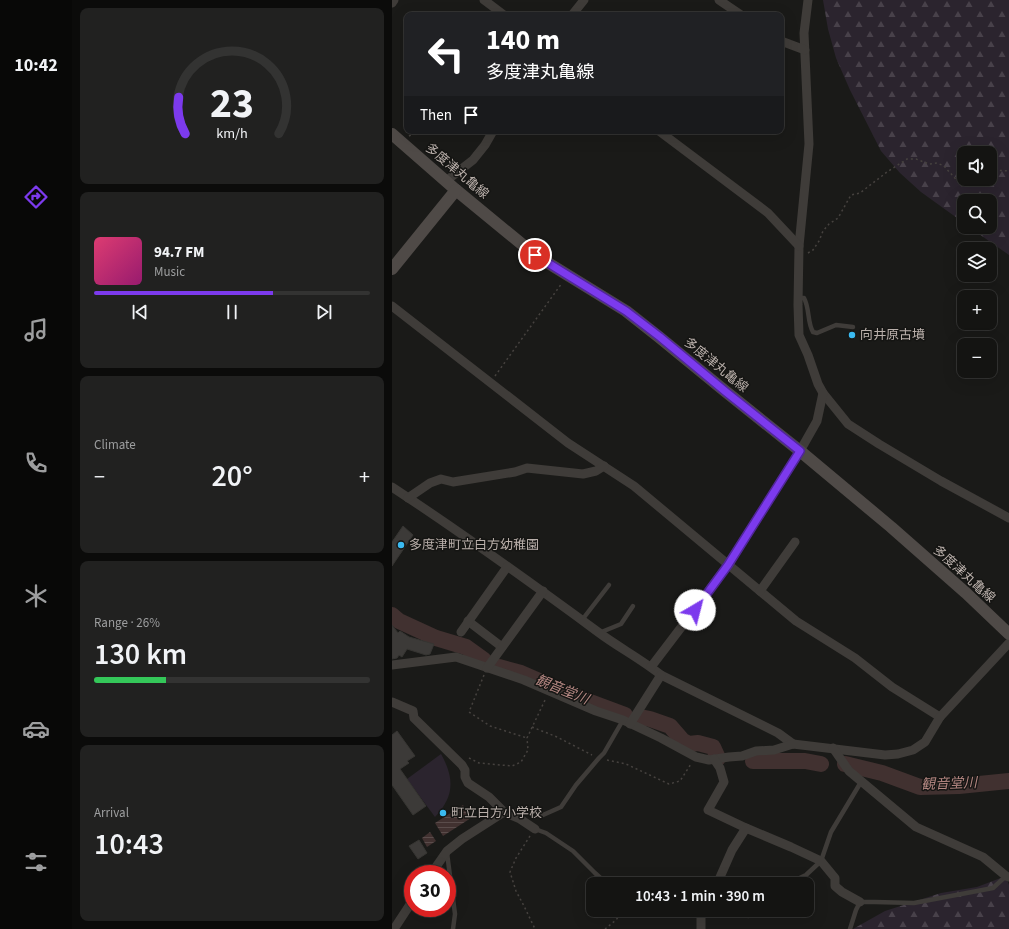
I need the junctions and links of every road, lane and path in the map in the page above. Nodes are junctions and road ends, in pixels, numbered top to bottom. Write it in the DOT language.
graph roads {
  1 [pos="394,0"];
  2 [pos="484,0"];
  3 [pos="584,0"];
  4 [pos="719,0"];
  5 [pos="808,0"];
  6 [pos="392,3"];
  7 [pos="500,12"];
  8 [pos="574,12"];
  9 [pos="737,12"];
  10 [pos="784,42"];
  11 [pos="805,50"];
  12 [pos="413,134"];
  13 [pos="491,134"];
  14 [pos="663,134"];
  15 [pos="396,138"];
  16 [pos="997,170"];
  17 [pos="1009,171"];
  18 [pos="957,180"];
  19 [pos="446,181"];
  20 [pos="456,190"];
  21 [pos="799,246"];
  22 [pos="806,254"];
  23 [pos="392,269"];
  24 [pos="568,275"];
  25 [pos="799,298"];
  26 [pos="392,306"];
  27 [pos="853,327"];
  28 [pos="490,382"];
  29 [pos="823,394"];
  30 [pos="800,451"];
  31 [pos="604,466"];
  32 [pos="392,487"];
  33 [pos="408,498"];
  34 [pos="1009,518"];
  35 [pos="796,542"];
  36 [pos="728,565"];
  37 [pos="507,567"];
  38 [pos="609,584"];
  39 [pos="760,591"];
  40 [pos="543,592"];
  41 [pos="633,606"];
  42 [pos="582,620"];
  43 [pos="468,621"];
  44 [pos="460,632"];
  45 [pos="600,633"];
  46 [pos="1009,634"];
  47 [pos="1009,642"];
  48 [pos="502,646"];
  49 [pos="392,665"];
  50 [pos="651,666"];
  51 [pos="487,668"];
  52 [pos="660,674"];
  53 [pos="549,692"];
  54 [pos="392,702"];
  55 [pos="940,717"];
  56 [pos="626,722"];
  57 [pos="532,727"];
  58 [pos="527,738"];
  59 [pos="793,744"];
  60 [pos="833,748"];
  61 [pos="696,757"];
  62 [pos="468,758"];
  63 [pos="599,758"];
  64 [pos="714,759"];
  65 [pos="861,782"];
  66 [pos="504,812"];
  67 [pos="746,828"];
  68 [pos="535,829"];
  69 [pos="447,851"];
  70 [pos="821,861"];
  71 [pos="437,865"];
  72 [pos="1007,876"];
  73 [pos="600,877"];
  74 [pos="720,877"];
  75 [pos="802,877"];
  76 [pos="860,902"];
  77 [pos="404,914"];
  78 [pos="618,917"];
  79 [pos="701,917"];
  80 [pos="394,929"];
  81 [pos="453,929"];
  82 [pos="535,929"];
  83 [pos="605,929"];
  84 [pos="701,929"];
  85 [pos="850,929"];
  1 -- 6 [label="street"];
  2 -- 7 [label="street"];
  3 -- 8 [label="street"];
  4 -- 9 [label="street"];
  5 -- 11 [label="street"];
  10 -- 11 [label="street"];
  11 -- 21 [label="street"];
  12 -- 15 [label="path"];
  13 -- 19 [label="street"];
  14 -- 21 [label="street"];
  15 -- 19 [label="main road, 多度津丸亀線"];
  16 -- 17 [label="path"];
  18 -- 22 [label="path"];
  19 -- 20 [label="main road, 多度津丸亀線"];
  20 -- 23 [label="main road"];
  20 -- 24 [label="main road, 多度津丸亀線"];
  21 -- 25 [label="street"];
  24 -- 28 [label="path"];
  24 -- 30 [label="main road, 多度津丸亀線"];
  25 -- 27 [label="lane"];
  25 -- 29 [label="street"];
  26 -- 28 [label="street"];
  28 -- 31 [label="street"];
  29 -- 30 [label="street"];
  29 -- 34 [label="street"];
  30 -- 36 [label="street"];
  30 -- 46 [label="main road, 多度津丸亀線"];
  31 -- 33 [label="street"];
  31 -- 36 [label="street"];
  32 -- 33 [label="street"];
  33 -- 37 [label="street"];
  35 -- 39 [label="street"];
  36 -- 39 [label="street"];
  36 -- 50 [label="street"];
  37 -- 40 [label="street"];
  37 -- 43 [label="street"];
  38 -- 42 [label="lane"];
  39 -- 55 [label="street"];
  40 -- 42 [label="street"];
  40 -- 48 [label="street"];
  41 -- 45 [label="lane"];
  42 -- 45 [label="street"];
  43 -- 44 [label="street"];
  43 -- 48 [label="street"];
  45 -- 50 [label="street"];
  47 -- 55 [label="street"];
  48 -- 51 [label="street"];
  49 -- 51 [label="street"];
  50 -- 52 [label="street"];
  51 -- 53 [label="street"];
  51 -- 58 [label="path"];
  52 -- 56 [label="street"];
  52 -- 59 [label="street"];
  53 -- 56 [label="street"];
  53 -- 57 [label="path"];
  54 -- 66 [label="street"];
  55 -- 60 [label="street"];
  56 -- 61 [label="street"];
  56 -- 63 [label="lane"];
  57 -- 58 [label="path"];
  57 -- 63 [label="path"];
  58 -- 62 [label="path"];
  59 -- 60 [label="street"];
  59 -- 64 [label="street"];
  60 -- 65 [label="street"];
  61 -- 63 [label="path"];
  61 -- 64 [label="street"];
  63 -- 66 [label="lane"];
  64 -- 67 [label="street"];
  65 -- 70 [label="lane"];
  65 -- 72 [label="street"];
  66 -- 68 [label="street"];
  66 -- 69 [label="street"];
  67 -- 70 [label="street"];
  67 -- 74 [label="street"];
  68 -- 73 [label="lane"];
  68 -- 82 [label="path"];
  69 -- 71 [label="street"];
  69 -- 81 [label="lane"];
  70 -- 75 [label="lane"];
  70 -- 76 [label="street"];
  72 -- 76 [label="lane"];
  76 -- 85 [label="lane"];
  77 -- 80 [label="street"];
  78 -- 83 [label="path"];
  79 -- 84 [label="street"];
}
